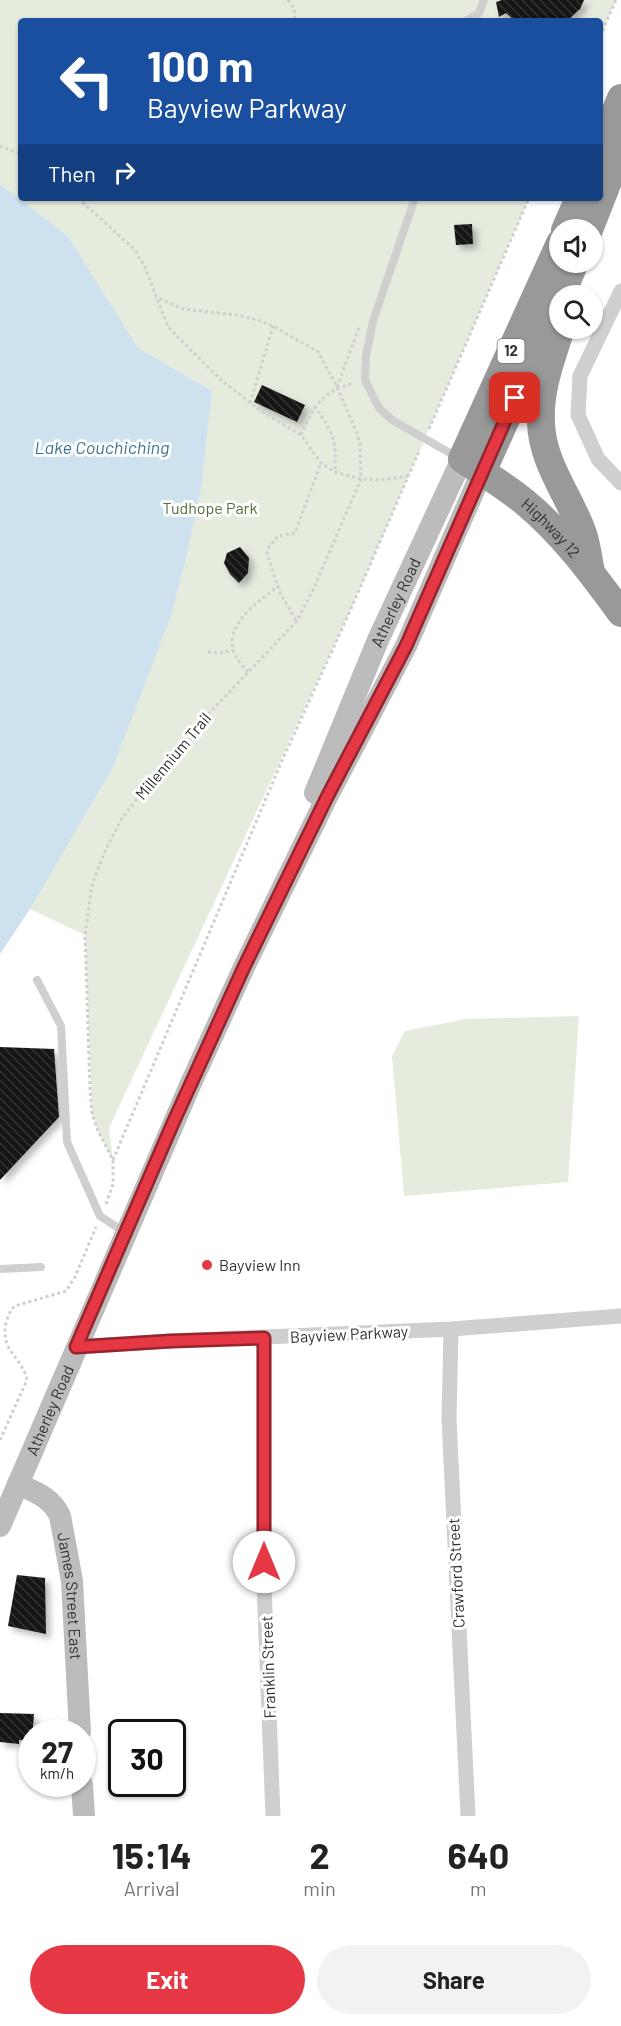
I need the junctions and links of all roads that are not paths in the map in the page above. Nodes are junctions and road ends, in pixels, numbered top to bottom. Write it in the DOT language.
graph roads {
  1 [pos="484,0"];
  2 [pos="481,17"];
  3 [pos="621,98"];
  4 [pos="603,142"];
  5 [pos="621,148"];
  6 [pos="603,187"];
  7 [pos="414,201"];
  8 [pos="597,201"];
  9 [pos="590,216"];
  10 [pos="549,271"];
  11 [pos="621,291"];
  12 [pos="549,318"];
  13 [pos="558,339"];
  14 [pos="472,466"];
  15 [pos="621,483"];
  16 [pos="591,572"];
  17 [pos="621,613"];
  18 [pos="37,980"];
  19 [pos="125,1233"];
  20 [pos="41,1267"];
  21 [pos="0,1269"];
  22 [pos="621,1316"];
  23 [pos="451,1329"];
  24 [pos="264,1338"];
  25 [pos="76,1347"];
  26 [pos="18,1484"];
  27 [pos="0,1526"];
  28 [pos="79,1719"];
  29 [pos="83,1797"];
  30 [pos="84,1816"];
  31 [pos="273,1816"];
  32 [pos="468,1816"];
  1 -- 2 [label="lane"];
  3 -- 4 [label="highway"];
  5 -- 6 [label="highway"];
  7 -- 14 [label="lane"];
  8 -- 9 [label="highway"];
  10 -- 14 [label="highway, Atherley Road / 12"];
  11 -- 15 [label="street"];
  12 -- 14 [label="highway, Atherley Road / 12"];
  13 -- 16 [label="highway"];
  14 -- 16 [label="highway, Highway 12"];
  14 -- 19 [label="main road, Atherley Road"];
  16 -- 17 [label="highway, Highway 12"];
  18 -- 19 [label="lane"];
  19 -- 25 [label="main road, Atherley Road"];
  20 -- 21 [label="lane"];
  22 -- 23 [label="street, Bayview Parkway"];
  23 -- 24 [label="street, Bayview Parkway"];
  23 -- 32 [label="street, Crawford Street"];
  24 -- 25 [label="street, Bayview Parkway"];
  24 -- 31 [label="street, Franklin Street"];
  25 -- 26 [label="main road, Atherley Road"];
  26 -- 27 [label="main road, Atherley Road"];
  26 -- 28 [label="main road, James Street East"];
  29 -- 30 [label="main road"];
}
